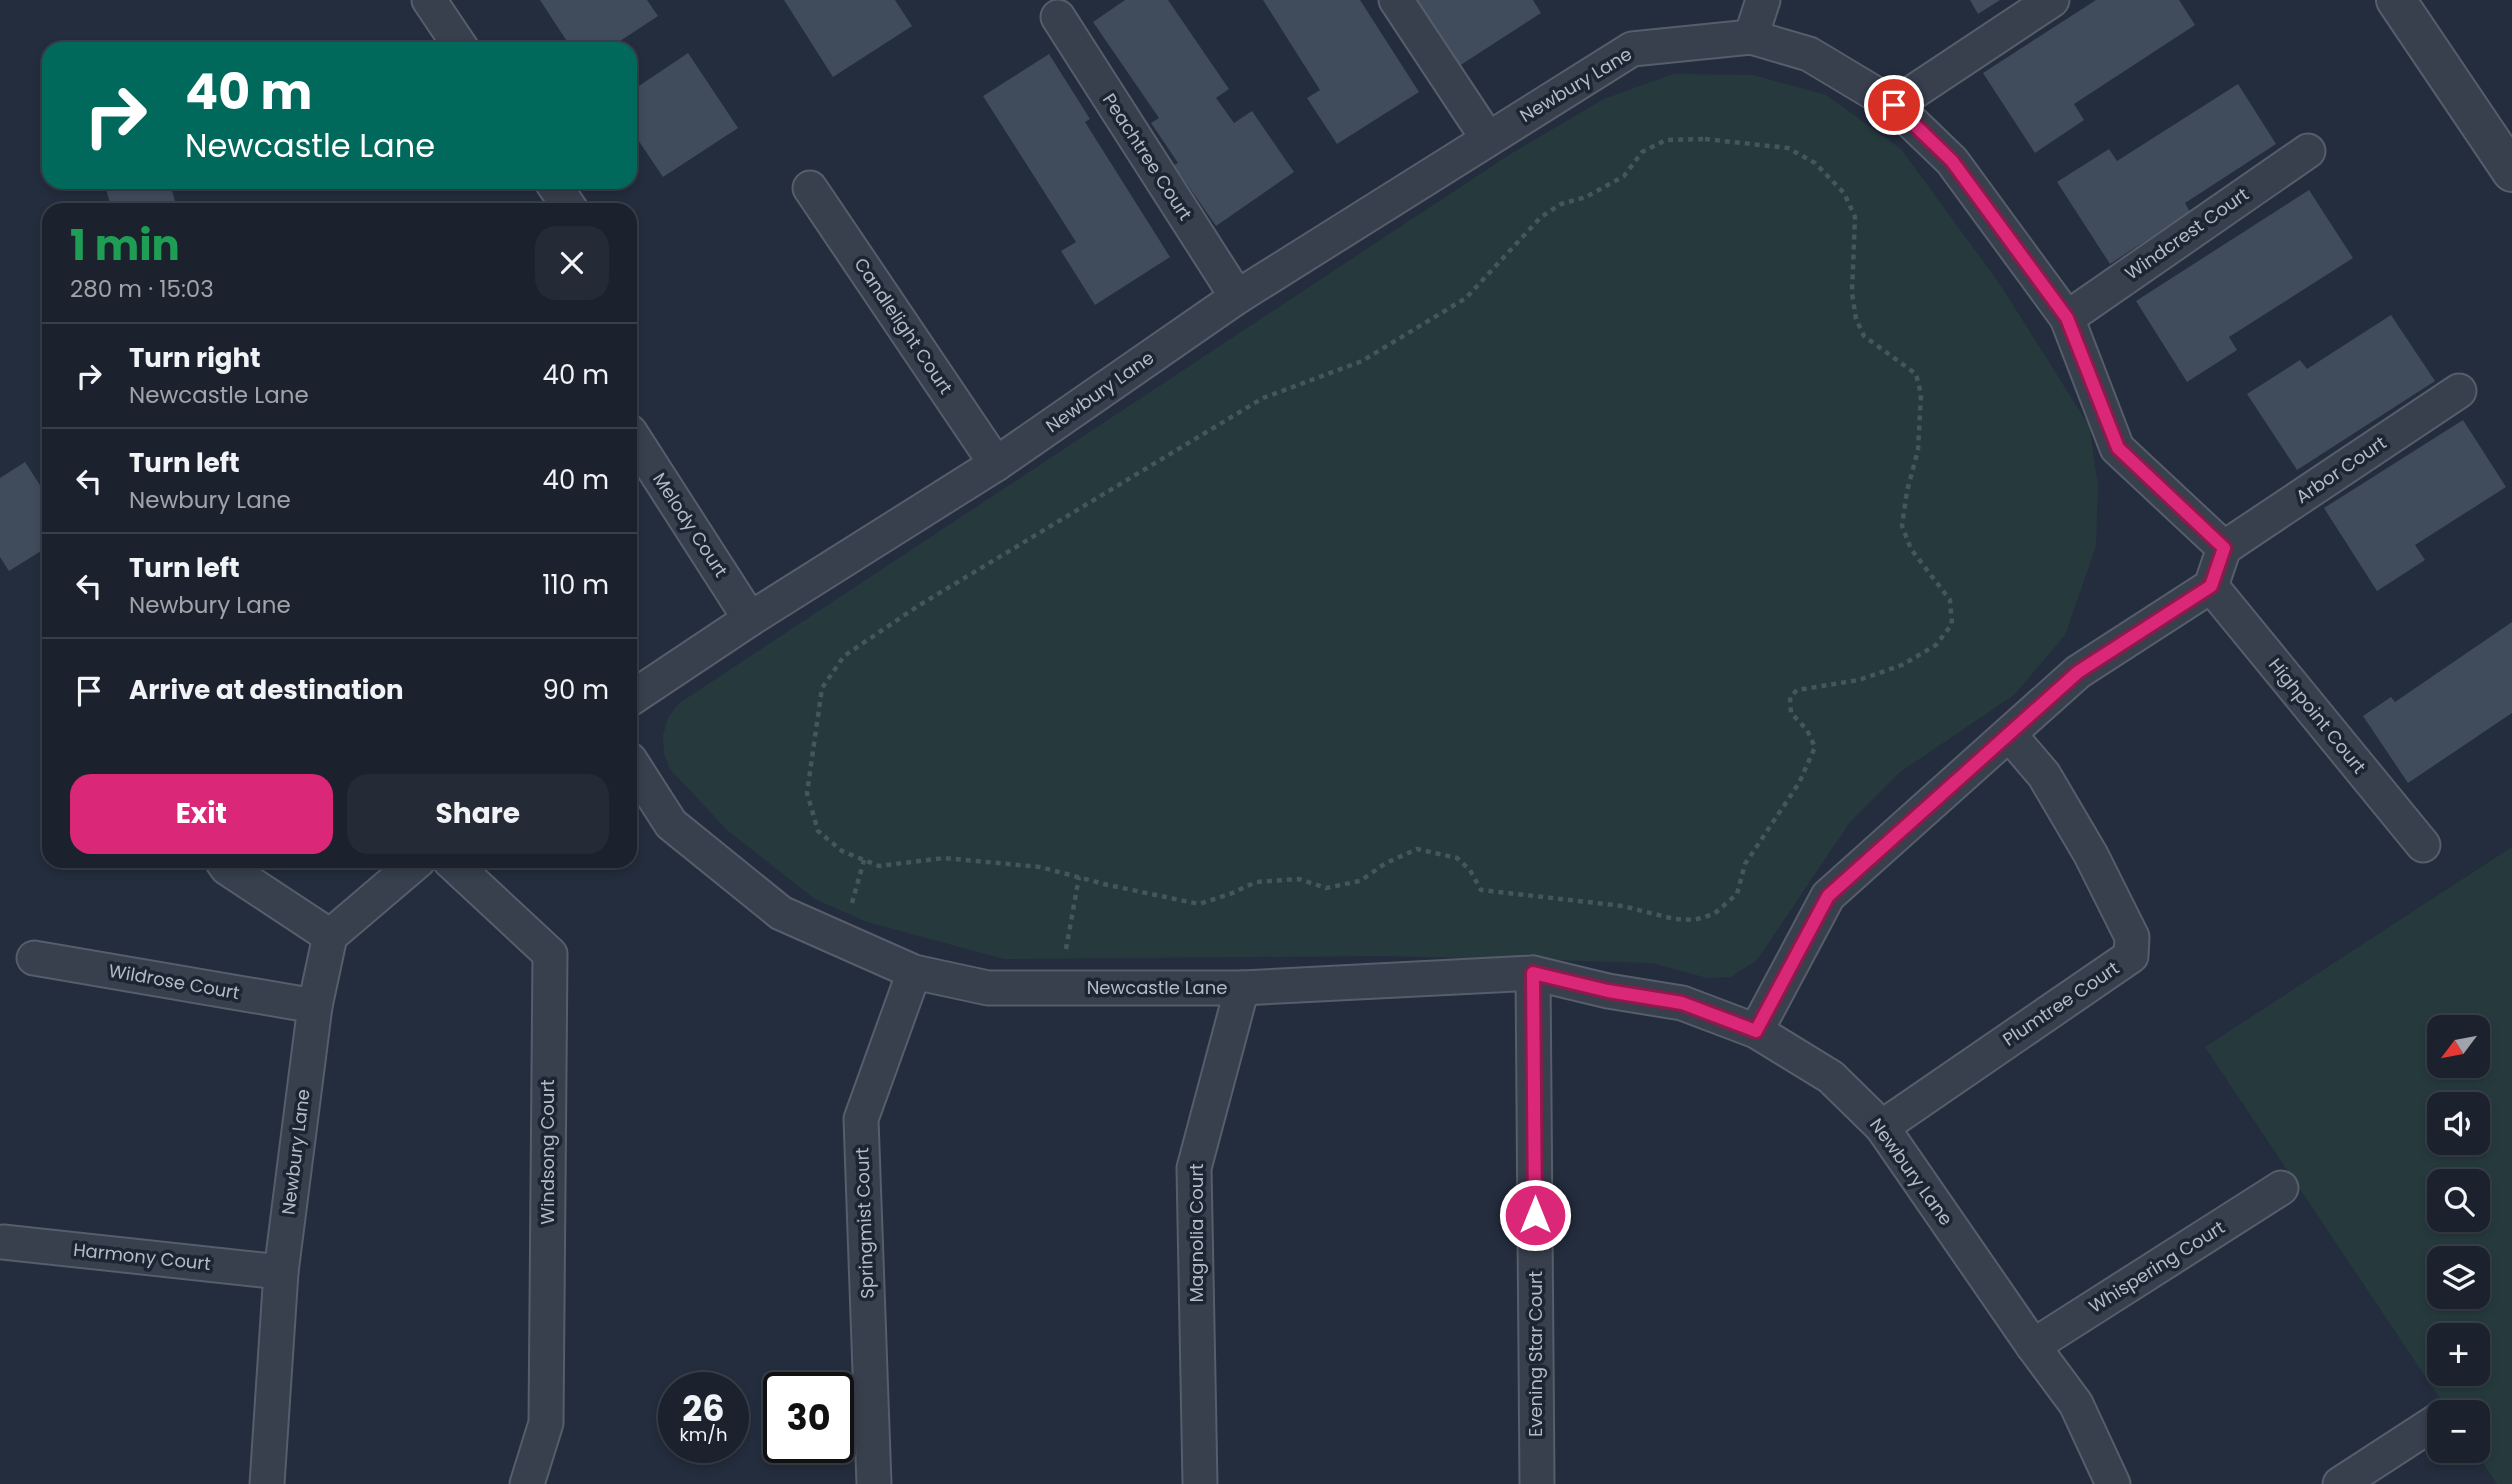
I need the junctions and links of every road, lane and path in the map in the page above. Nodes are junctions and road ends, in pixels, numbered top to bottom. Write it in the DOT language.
graph roads {
  1 [pos="429,0"];
  2 [pos="1396,0"];
  3 [pos="1746,0"];
  4 [pos="1763,0"];
  5 [pos="2052,0"];
  6 [pos="2396,0"];
  7 [pos="1058,17"];
  8 [pos="1752,37"];
  9 [pos="457,42"];
  10 [pos="1894,105"];
  11 [pos="1488,139"];
  12 [pos="2308,151"];
  13 [pos="2512,172"];
  14 [pos="810,188"];
  15 [pos="1237,298"];
  16 [pos="2067,318"];
  17 [pos="2459,391"];
  18 [pos="637,443"];
  19 [pos="996,464"];
  20 [pos="2224,548"];
  21 [pos="2211,586"];
  22 [pos="750,619"];
  23 [pos="637,694"];
  24 [pos="2010,734"];
  25 [pos="637,771"];
  26 [pos="2423,845"];
  27 [pos="227,868"];
  28 [pos="410,868"];
  29 [pos="458,868"];
  30 [pos="1079,877"];
  31 [pos="330,936"];
  32 [pos="34,958"];
  33 [pos="914,972"];
  34 [pos="1533,973"];
  35 [pos="1059,988"];
  36 [pos="1242,988"];
  37 [pos="315,1006"];
  38 [pos="1756,1031"];
  39 [pos="1882,1127"];
  40 [pos="2281,1188"];
  41 [pos="3,1242"];
  42 [pos="281,1272"];
  43 [pos="2033,1346"];
  44 [pos="2427,1427"];
  45 [pos="267,1484"];
  46 [pos="527,1484"];
  47 [pos="874,1484"];
  48 [pos="1200,1484"];
  49 [pos="1537,1484"];
  50 [pos="2113,1484"];
  51 [pos="2340,1484"];
  1 -- 9 [label="street"];
  2 -- 11 [label="street"];
  3 -- 8 [label="street"];
  4 -- 8 [label="street"];
  5 -- 10 [label="street"];
  6 -- 13 [label="street"];
  7 -- 15 [label="street, Peachtree Court"];
  8 -- 10 [label="street, Newbury Lane"];
  8 -- 11 [label="street, Newbury Lane"];
  10 -- 16 [label="street, Newbury Lane"];
  11 -- 15 [label="street, Newbury Lane"];
  12 -- 16 [label="street, Windcrest Court"];
  14 -- 19 [label="street, Candlelight Court"];
  15 -- 19 [label="street, Newbury Lane"];
  16 -- 20 [label="street, Newbury Lane"];
  17 -- 20 [label="street, Arbor Court"];
  18 -- 22 [label="street, Melody Court"];
  19 -- 22 [label="street, Newbury Lane"];
  20 -- 21 [label="street"];
  21 -- 24 [label="street"];
  21 -- 26 [label="street, Highpoint Court"];
  22 -- 23 [label="street, Newbury Lane"];
  24 -- 38 [label="street"];
  24 -- 39 [label="street, Plumtree Court"];
  25 -- 33 [label="street, Newcastle Lane"];
  27 -- 31 [label="street"];
  28 -- 31 [label="street"];
  29 -- 46 [label="street, Windsong Court"];
  30 -- 30 [label="path"];
  30 -- 35 [label="path"];
  31 -- 37 [label="street, Newbury Lane"];
  32 -- 37 [label="street, Wildrose Court"];
  33 -- 35 [label="street, Newcastle Lane"];
  33 -- 47 [label="street, Springmist Court"];
  34 -- 36 [label="street, Newcastle Lane"];
  34 -- 38 [label="street, Newcastle Lane"];
  34 -- 49 [label="street, Evening Star Court"];
  35 -- 36 [label="street, Newcastle Lane"];
  36 -- 48 [label="street, Magnolia Court"];
  37 -- 42 [label="street, Newbury Lane"];
  38 -- 39 [label="street, Newbury Lane"];
  39 -- 43 [label="street, Newbury Lane"];
  40 -- 43 [label="street, Whispering Court"];
  41 -- 42 [label="street, Harmony Court"];
  42 -- 45 [label="street, Newbury Lane"];
  43 -- 50 [label="street, Newbury Lane"];
  44 -- 51 [label="street"];
}
